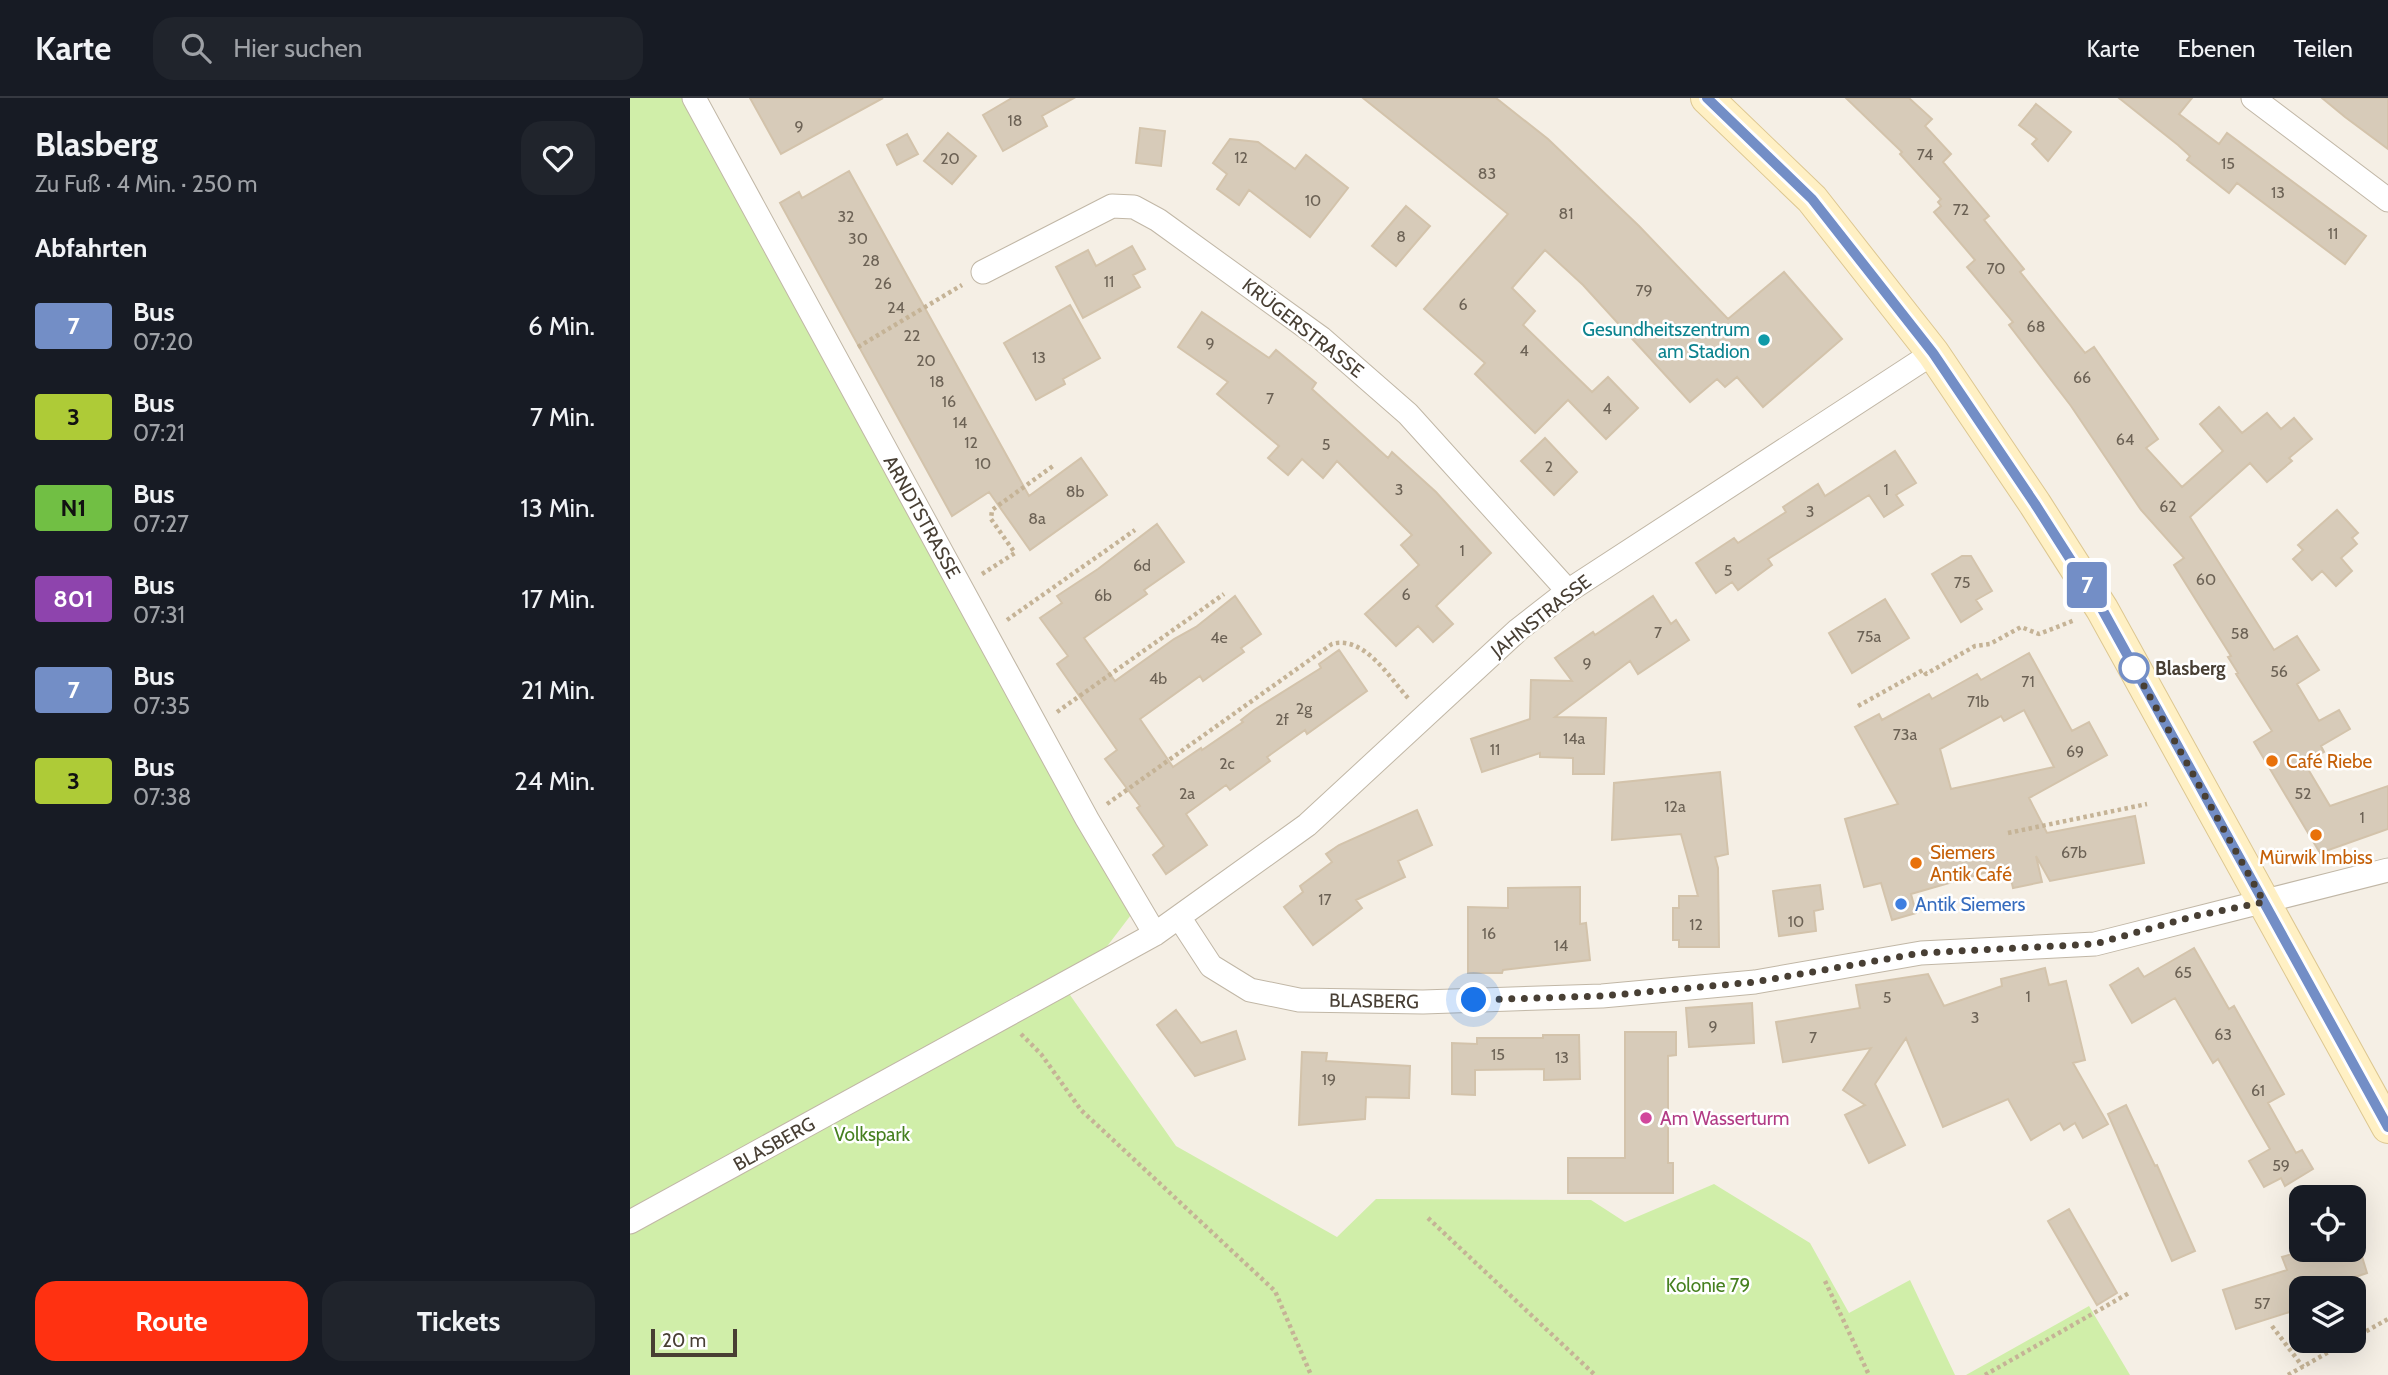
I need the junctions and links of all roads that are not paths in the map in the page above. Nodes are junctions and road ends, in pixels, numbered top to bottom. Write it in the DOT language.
graph roads {
  1 [pos="694,98"];
  2 [pos="1707,98"];
  3 [pos="2253,98"];
  4 [pos="2388,200"];
  5 [pos="983,272"];
  6 [pos="1933,353"];
  7 [pos="1568,591"];
  8 [pos="2388,870"];
  9 [pos="2264,902"];
  10 [pos="1179,917"];
  11 [pos="1155,934"];
  12 [pos="2388,1127"];
  13 [pos="630,1222"];
  1 -- 11 [label="street, ARNDTSTRASSE"];
  2 -- 6 [label="main road"];
  3 -- 4 [label="street"];
  5 -- 7 [label="street, KRÜGERSTRASSE"];
  6 -- 7 [label="street, JAHNSTRASSE"];
  6 -- 9 [label="main road"];
  7 -- 10 [label="street, JAHNSTRASSE"];
  8 -- 9 [label="street, BLASBERG"];
  9 -- 10 [label="street, BLASBERG"];
  9 -- 12 [label="main road"];
  10 -- 11 [label="street, BLASBERG"];
  11 -- 13 [label="street, BLASBERG"];
}
